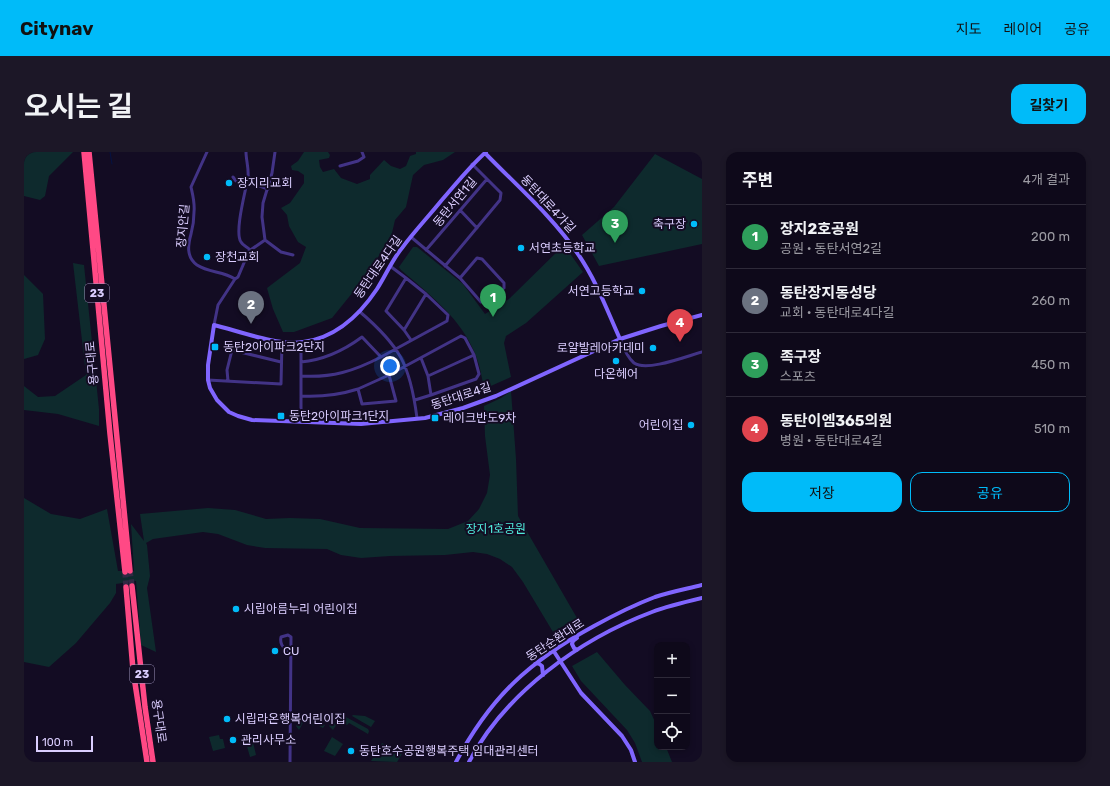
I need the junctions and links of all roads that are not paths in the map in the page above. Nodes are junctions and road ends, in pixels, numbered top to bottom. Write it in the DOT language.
graph roads {
  1 [pos="83,152"];
  2 [pos="89,152"];
  3 [pos="207,152"];
  4 [pos="246,152"];
  5 [pos="275,152"];
  6 [pos="362,152"];
  7 [pos="486,152"];
  8 [pos="472,164"];
  9 [pos="340,166"];
  10 [pos="248,175"];
  11 [pos="233,177"];
  12 [pos="487,179"];
  13 [pos="247,181"];
  14 [pos="268,189"];
  15 [pos="460,210"];
  16 [pos="476,228"];
  17 [pos="410,238"];
  18 [pos="265,240"];
  19 [pos="250,250"];
  20 [pos="426,250"];
  21 [pos="293,256"];
  22 [pos="390,266"];
  23 [pos="445,266"];
  24 [pos="406,278"];
  25 [pos="460,278"];
  26 [pos="235,279"];
  27 [pos="426,294"];
  28 [pos="359,311"];
  29 [pos="702,315"];
  30 [pos="214,325"];
  31 [pos="404,330"];
  32 [pos="620,339"];
  33 [pos="411,340"];
  34 [pos="282,342"];
  35 [pos="301,342"];
  36 [pos="396,348"];
  37 [pos="702,352"];
  38 [pos="474,355"];
  39 [pos="381,357"];
  40 [pos="421,358"];
  41 [pos="281,362"];
  42 [pos="301,362"];
  43 [pos="405,366"];
  44 [pos="389,374"];
  45 [pos="301,376"];
  46 [pos="428,376"];
  47 [pos="208,380"];
  48 [pos="228,381"];
  49 [pos="358,389"];
  50 [pos="432,395"];
  51 [pos="301,396"];
  52 [pos="414,400"];
  53 [pos="417,418"];
  54 [pos="301,422"];
  55 [pos="702,585"];
  56 [pos="702,598"];
  57 [pos="587,630"];
  58 [pos="553,650"];
  59 [pos="577,650"];
  60 [pos="291,656"];
  61 [pos="561,661"];
  62 [pos="535,664"];
  63 [pos="543,675"];
  64 [pos="147,762"];
  65 [pos="153,762"];
  66 [pos="290,762"];
  67 [pos="456,762"];
  68 [pos="469,762"];
  69 [pos="635,762"];
  1 -- 2 [label="highway, 용구대로 / 23"];
  3 -- 26 [label="street, 장지안길"];
  4 -- 10 [label="street"];
  5 -- 14 [label="street"];
  6 -- 9 [label="street"];
  7 -- 8 [label="street, 동탄대로4다길"];
  7 -- 32 [label="street, 동탄대로4가길"];
  8 -- 12 [label="street"];
  8 -- 17 [label="street, 동탄대로4다길"];
  10 -- 13 [label="street"];
  10 -- 14 [label="street"];
  11 -- 13 [label="street"];
  12 -- 15 [label="street, 동탄서연1길"];
  12 -- 16 [label="street, 동탄서연1길"];
  13 -- 19 [label="street"];
  14 -- 18 [label="street"];
  15 -- 16 [label="street"];
  15 -- 20 [label="street, 동탄서연1길"];
  16 -- 23 [label="street, 동탄서연1길"];
  17 -- 20 [label="street"];
  17 -- 22 [label="street, 동탄대로4다길"];
  18 -- 19 [label="street"];
  18 -- 21 [label="street"];
  19 -- 26 [label="street"];
  20 -- 23 [label="street"];
  22 -- 24 [label="street"];
  22 -- 28 [label="street, 동탄대로4다길"];
  23 -- 25 [label="street"];
  24 -- 27 [label="street"];
  24 -- 31 [label="street"];
  25 -- 25 [label="street"];
  26 -- 30 [label="street"];
  27 -- 31 [label="street"];
  27 -- 33 [label="street"];
  28 -- 35 [label="street, 동탄대로4다길"];
  28 -- 36 [label="street"];
  29 -- 32 [label="street, 동탄대로4길"];
  30 -- 34 [label="street, 동탄대로4다길"];
  30 -- 47 [label="street, 동탄대로4길"];
  31 -- 33 [label="street"];
  32 -- 37 [label="street"];
  32 -- 53 [label="street, 동탄대로4길"];
  33 -- 36 [label="street"];
  34 -- 35 [label="street, 동탄대로4다길"];
  34 -- 41 [label="street"];
  35 -- 42 [label="street"];
  36 -- 39 [label="street"];
  36 -- 43 [label="street"];
  38 -- 40 [label="street"];
  38 -- 46 [label="street"];
  38 -- 50 [label="street"];
  39 -- 42 [label="street"];
  39 -- 45 [label="street"];
  40 -- 43 [label="street"];
  40 -- 46 [label="street"];
  41 -- 48 [label="street"];
  41 -- 48 [label="street"];
  42 -- 45 [label="street"];
  43 -- 44 [label="street"];
  43 -- 52 [label="street"];
  44 -- 49 [label="street"];
  44 -- 49 [label="street"];
  45 -- 51 [label="street"];
  46 -- 50 [label="street"];
  47 -- 48 [label="street"];
  47 -- 54 [label="street, 동탄대로4길"];
  49 -- 51 [label="street"];
  50 -- 52 [label="street"];
  51 -- 54 [label="street"];
  52 -- 53 [label="street"];
  53 -- 54 [label="street, 동탄대로4길"];
  55 -- 57 [label="street, 동탄순환대로"];
  56 -- 59 [label="street, 동탄순환대로"];
  57 -- 58 [label="street, 동탄순환대로"];
  57 -- 59 [label="street"];
  58 -- 61 [label="street"];
  58 -- 62 [label="street, 동탄순환대로"];
  59 -- 61 [label="street, 동탄순환대로"];
  60 -- 60 [label="street"];
  60 -- 66 [label="street"];
  61 -- 63 [label="street, 동탄순환대로"];
  61 -- 69 [label="street"];
  62 -- 63 [label="street"];
  62 -- 67 [label="street, 동탄순환대로"];
  63 -- 68 [label="street, 동탄순환대로"];
  64 -- 65 [label="highway, 용구대로 / 23"];
}
